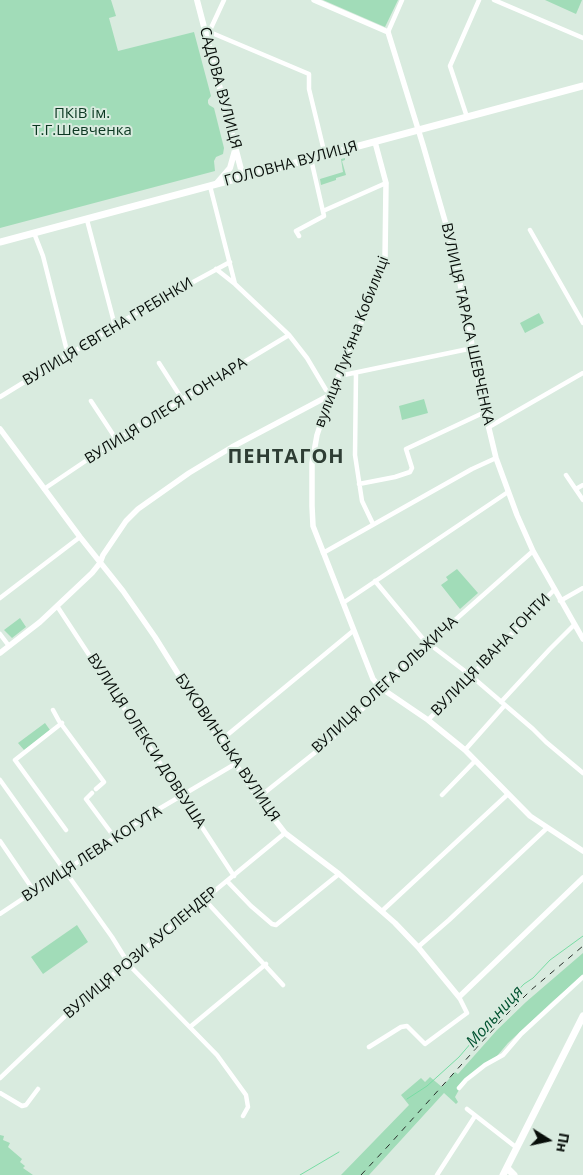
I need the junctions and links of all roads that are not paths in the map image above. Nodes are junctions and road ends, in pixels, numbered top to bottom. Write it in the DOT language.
graph roads {
  1 [pos="197,0"];
  2 [pos="224,0"];
  3 [pos="314,0"];
  4 [pos="402,0"];
  5 [pos="479,0"];
  6 [pos="494,0"];
  7 [pos="510,0"];
  8 [pos="508,6"];
  9 [pos="388,32"];
  10 [pos="205,34"];
  11 [pos="583,38"];
  12 [pos="583,86"];
  13 [pos="467,117"];
  14 [pos="417,129"];
  15 [pos="375,142"];
  16 [pos="235,146"];
  17 [pos="325,156"];
  18 [pos="311,159"];
  19 [pos="230,168"];
  20 [pos="241,177"];
  21 [pos="217,183"];
  22 [pos="386,183"];
  23 [pos="210,186"];
  24 [pos="323,211"];
  25 [pos="87,220"];
  26 [pos="530,230"];
  27 [pos="34,233"];
  28 [pos="299,236"];
  29 [pos="0,242"];
  30 [pos="230,262"];
  31 [pos="216,269"];
  32 [pos="235,284"];
  33 [pos="583,324"];
  34 [pos="115,326"];
  35 [pos="289,335"];
  36 [pos="473,348"];
  37 [pos="68,355"];
  38 [pos="159,363"];
  39 [pos="356,373"];
  40 [pos="583,373"];
  41 [pos="339,376"];
  42 [pos="332,394"];
  43 [pos="0,397"];
  44 [pos="182,399"];
  45 [pos="91,401"];
  46 [pos="485,412"];
  47 [pos="489,428"];
  48 [pos="0,429"];
  49 [pos="116,439"];
  50 [pos="496,458"];
  51 [pos="566,475"];
  52 [pos="359,484"];
  53 [pos="583,484"];
  54 [pos="44,489"];
  55 [pos="576,489"];
  56 [pos="508,492"];
  57 [pos="583,500"];
  58 [pos="373,524"];
  59 [pos="80,537"];
  60 [pos="533,551"];
  61 [pos="323,553"];
  62 [pos="100,563"];
  63 [pos="375,581"];
  64 [pos="583,588"];
  65 [pos="554,590"];
  66 [pos="0,598"];
  67 [pos="560,601"];
  68 [pos="343,603"];
  69 [pos="57,606"];
  70 [pos="574,626"];
  71 [pos="353,631"];
  72 [pos="0,634"];
  73 [pos="583,639"];
  74 [pos="428,643"];
  75 [pos="9,646"];
  76 [pos="0,653"];
  77 [pos="470,676"];
  78 [pos="381,688"];
  79 [pos="503,704"];
  80 [pos="54,710"];
  81 [pos="428,720"];
  82 [pos="62,724"];
  83 [pos="220,741"];
  84 [pos="465,750"];
  85 [pos="475,761"];
  86 [pos="235,764"];
  87 [pos="583,772"];
  88 [pos="0,780"];
  89 [pos="96,789"];
  90 [pos="92,793"];
  91 [pos="507,794"];
  92 [pos="182,795"];
  93 [pos="442,795"];
  94 [pos="258,798"];
  95 [pos="547,828"];
  96 [pos="66,830"];
  97 [pos="285,833"];
  98 [pos="115,838"];
  99 [pos="0,841"];
  100 [pos="583,851"];
  101 [pos="65,872"];
  102 [pos="339,874"];
  103 [pos="234,876"];
  104 [pos="583,878"];
  105 [pos="227,881"];
  106 [pos="34,891"];
  107 [pos="204,899"];
  108 [pos="382,911"];
  109 [pos="0,914"];
  110 [pos="418,946"];
  111 [pos="128,961"];
  112 [pos="266,964"];
  113 [pos="583,977"];
  114 [pos="284,985"];
  115 [pos="459,997"];
  116 [pos="583,1016"];
  117 [pos="190,1027"];
  118 [pos="369,1047"];
  119 [pos="0,1078"];
  120 [pos="460,1088"];
  121 [pos="38,1089"];
  122 [pos="0,1094"];
  123 [pos="467,1110"];
  124 [pos="243,1116"];
  125 [pos="475,1116"];
  126 [pos="517,1148"];
  127 [pos="507,1168"];
  128 [pos="437,1175"];
  129 [pos="502,1175"];
  130 [pos="514,1175"];
  1 -- 10 [label="main road, САДОВА ВУЛИЦЯ"];
  2 -- 10 [label="street"];
  3 -- 9 [label="street"];
  4 -- 9 [label="street"];
  5 -- 13 [label="street"];
  6 -- 8 [label="street"];
  7 -- 8 [label="street"];
  8 -- 11 [label="street"];
  9 -- 14 [label="street, ВУЛИЦЯ ТАРАСА ШЕВЧЕНКА"];
  10 -- 16 [label="main road, САДОВА ВУЛИЦЯ"];
  10 -- 17 [label="street"];
  12 -- 13 [label="main road, ГОЛОВНА ВУЛИЦЯ"];
  13 -- 14 [label="main road, ГОЛОВНА ВУЛИЦЯ"];
  14 -- 15 [label="main road, ГОЛОВНА ВУЛИЦЯ"];
  14 -- 36 [label="street, ВУЛИЦЯ ТАРАСА ШЕВЧЕНКА"];
  15 -- 17 [label="main road, ГОЛОВНА ВУЛИЦЯ"];
  15 -- 22 [label="street, вулиця Лукʼяна Кобилиці"];
  16 -- 19 [label="main road"];
  16 -- 20 [label="main road, САДОВА ВУЛИЦЯ"];
  17 -- 18 [label="main road, ГОЛОВНА ВУЛИЦЯ"];
  18 -- 20 [label="main road, ГОЛОВНА ВУЛИЦЯ"];
  18 -- 24 [label="street"];
  19 -- 20 [label="main road"];
  19 -- 21 [label="main road"];
  20 -- 21 [label="main road, ГОЛОВНА ВУЛИЦЯ"];
  21 -- 23 [label="main road, ГОЛОВНА ВУЛИЦЯ"];
  22 -- 24 [label="street"];
  22 -- 41 [label="street, вулиця Лукʼяна Кобилиці"];
  23 -- 25 [label="main road, ГОЛОВНА ВУЛИЦЯ"];
  23 -- 30 [label="street"];
  24 -- 28 [label="street"];
  25 -- 27 [label="main road, ГОЛОВНА ВУЛИЦЯ"];
  25 -- 34 [label="street"];
  26 -- 33 [label="street"];
  27 -- 29 [label="main road, ГОЛОВНА ВУЛИЦЯ"];
  27 -- 37 [label="street"];
  30 -- 31 [label="street, ВУЛИЦЯ ЄВГЕНА ГРЕБІНКИ"];
  30 -- 32 [label="street"];
  31 -- 32 [label="street"];
  31 -- 34 [label="street, ВУЛИЦЯ ЄВГЕНА ГРЕБІНКИ"];
  32 -- 35 [label="street"];
  34 -- 37 [label="street, ВУЛИЦЯ ЄВГЕНА ГРЕБІНКИ"];
  35 -- 42 [label="street"];
  35 -- 44 [label="street, ВУЛИЦЯ ОЛЕСЯ ГОНЧАРА"];
  36 -- 39 [label="street"];
  36 -- 46 [label="street, ВУЛИЦЯ ТАРАСА ШЕВЧЕНКА"];
  37 -- 43 [label="street, ВУЛИЦЯ ЄВГЕНА ГРЕБІНКИ"];
  38 -- 44 [label="street"];
  39 -- 41 [label="street"];
  39 -- 52 [label="street"];
  40 -- 47 [label="street"];
  41 -- 42 [label="street, вулиця Лукʼяна Кобилиці"];
  42 -- 61 [label="street, вулиця Лукʼяна Кобилиці"];
  42 -- 62 [label="street"];
  44 -- 49 [label="street, ВУЛИЦЯ ОЛЕСЯ ГОНЧАРА"];
  45 -- 49 [label="street"];
  46 -- 47 [label="street, ВУЛИЦЯ ТАРАСА ШЕВЧЕНКА"];
  46 -- 52 [label="street"];
  47 -- 50 [label="street, ВУЛИЦЯ ТАРАСА ШЕВЧЕНКА"];
  48 -- 54 [label="street, БУКОВИНСЬКА ВУЛИЦЯ"];
  49 -- 54 [label="street, ВУЛИЦЯ ОЛЕСЯ ГОНЧАРА"];
  50 -- 56 [label="street, ВУЛИЦЯ ТАРАСА ШЕВЧЕНКА"];
  50 -- 58 [label="street"];
  51 -- 55 [label="street"];
  52 -- 58 [label="street"];
  53 -- 55 [label="street"];
  54 -- 59 [label="street, БУКОВИНСЬКА ВУЛИЦЯ"];
  55 -- 57 [label="street"];
  56 -- 60 [label="street, ВУЛИЦЯ ТАРАСА ШЕВЧЕНКА"];
  56 -- 63 [label="street"];
  58 -- 61 [label="street"];
  59 -- 62 [label="street, БУКОВИНСЬКА ВУЛИЦЯ"];
  59 -- 66 [label="street"];
  60 -- 65 [label="street, ВУЛИЦЯ ТАРАСА ШЕВЧЕНКА"];
  60 -- 74 [label="street, ВУЛИЦЯ ОЛЕГА ОЛЬЖИЧА"];
  61 -- 68 [label="street, вулиця Лукʼяна Кобилиці"];
  62 -- 69 [label="street"];
  62 -- 83 [label="street, БУКОВИНСЬКА ВУЛИЦЯ"];
  63 -- 68 [label="street"];
  63 -- 74 [label="street"];
  64 -- 67 [label="street"];
  65 -- 67 [label="street, ВУЛИЦЯ ТАРАСА ШЕВЧЕНКА"];
  65 -- 77 [label="street, ВУЛИЦЯ ІВАНА ГОНТИ"];
  67 -- 70 [label="street, ВУЛИЦЯ ТАРАСА ШЕВЧЕНКА"];
  68 -- 71 [label="street, вулиця Лукʼяна Кобилиці"];
  69 -- 75 [label="street"];
  69 -- 92 [label="street, ВУЛИЦЯ ОЛЕКСИ ДОВБУША"];
  70 -- 73 [label="street, ВУЛИЦЯ ТАРАСА ШЕВЧЕНКА"];
  70 -- 79 [label="street"];
  71 -- 78 [label="street, вулиця Лукʼяна Кобилиці"];
  71 -- 83 [label="street"];
  72 -- 75 [label="street"];
  74 -- 77 [label="street"];
  74 -- 78 [label="street, ВУЛИЦЯ ОЛЕГА ОЛЬЖИЧА"];
  75 -- 76 [label="street"];
  77 -- 79 [label="street"];
  77 -- 81 [label="street, ВУЛИЦЯ ІВАНА ГОНТИ"];
  78 -- 81 [label="street, вулиця Лукʼяна Кобилиці"];
  78 -- 94 [label="street, ВУЛИЦЯ ОЛЕГА ОЛЬЖИЧА"];
  79 -- 84 [label="street"];
  79 -- 87 [label="street"];
  80 -- 82 [label="street"];
  81 -- 84 [label="street, вулиця Лукʼяна Кобилиці"];
  82 -- 89 [label="street"];
  82 -- 96 [label="street"];
  83 -- 86 [label="street, БУКОВИНСЬКА ВУЛИЦЯ"];
  84 -- 85 [label="street, вулиця Лукʼяна Кобилиці"];
  85 -- 91 [label="street, вулиця Лукʼяна Кобилиці"];
  85 -- 93 [label="street"];
  86 -- 92 [label="street, ВУЛИЦЯ ЛЕВА КОГУТА"];
  86 -- 94 [label="street, БУКОВИНСЬКА ВУЛИЦЯ"];
  88 -- 101 [label="street"];
  90 -- 98 [label="street"];
  91 -- 95 [label="street, вулиця Лукʼяна Кобилиці"];
  91 -- 108 [label="street"];
  92 -- 98 [label="street, ВУЛИЦЯ ЛЕВА КОГУТА"];
  92 -- 103 [label="street, ВУЛИЦЯ ОЛЕКСИ ДОВБУША"];
  94 -- 97 [label="street, БУКОВИНСЬКА ВУЛИЦЯ"];
  95 -- 100 [label="street, вулиця Лукʼяна Кобилиці"];
  95 -- 110 [label="street"];
  97 -- 102 [label="street, БУКОВИНСЬКА ВУЛИЦЯ"];
  97 -- 103 [label="street, ВУЛИЦЯ РОЗИ АУСЛЕНДЕР"];
  98 -- 101 [label="street, ВУЛИЦЯ ЛЕВА КОГУТА"];
  99 -- 106 [label="street"];
  101 -- 106 [label="street, ВУЛИЦЯ ЛЕВА КОГУТА"];
  101 -- 111 [label="street"];
  102 -- 105 [label="street"];
  102 -- 108 [label="street, БУКОВИНСЬКА ВУЛИЦЯ"];
  103 -- 105 [label="street, ВУЛИЦЯ РОЗИ АУСЛЕНДЕР"];
  104 -- 115 [label="street"];
  105 -- 107 [label="street, ВУЛИЦЯ РОЗИ АУСЛЕНДЕР"];
  106 -- 109 [label="street, ВУЛИЦЯ ЛЕВА КОГУТА"];
  107 -- 111 [label="street, ВУЛИЦЯ РОЗИ АУСЛЕНДЕР"];
  107 -- 112 [label="street"];
  108 -- 110 [label="street, БУКОВИНСЬКА ВУЛИЦЯ"];
  110 -- 115 [label="street, БУКОВИНСЬКА ВУЛИЦЯ"];
  111 -- 117 [label="street"];
  111 -- 119 [label="street, ВУЛИЦЯ РОЗИ АУСЛЕНДЕР"];
  112 -- 114 [label="street"];
  112 -- 117 [label="street"];
  113 -- 120 [label="street"];
  115 -- 118 [label="street"];
  116 -- 126 [label="main road"];
  117 -- 124 [label="street"];
  121 -- 122 [label="street"];
  123 -- 125 [label="street"];
  125 -- 126 [label="street"];
  125 -- 128 [label="street"];
  126 -- 127 [label="main road"];
  127 -- 129 [label="main road"];
  127 -- 130 [label="main road"];
}
